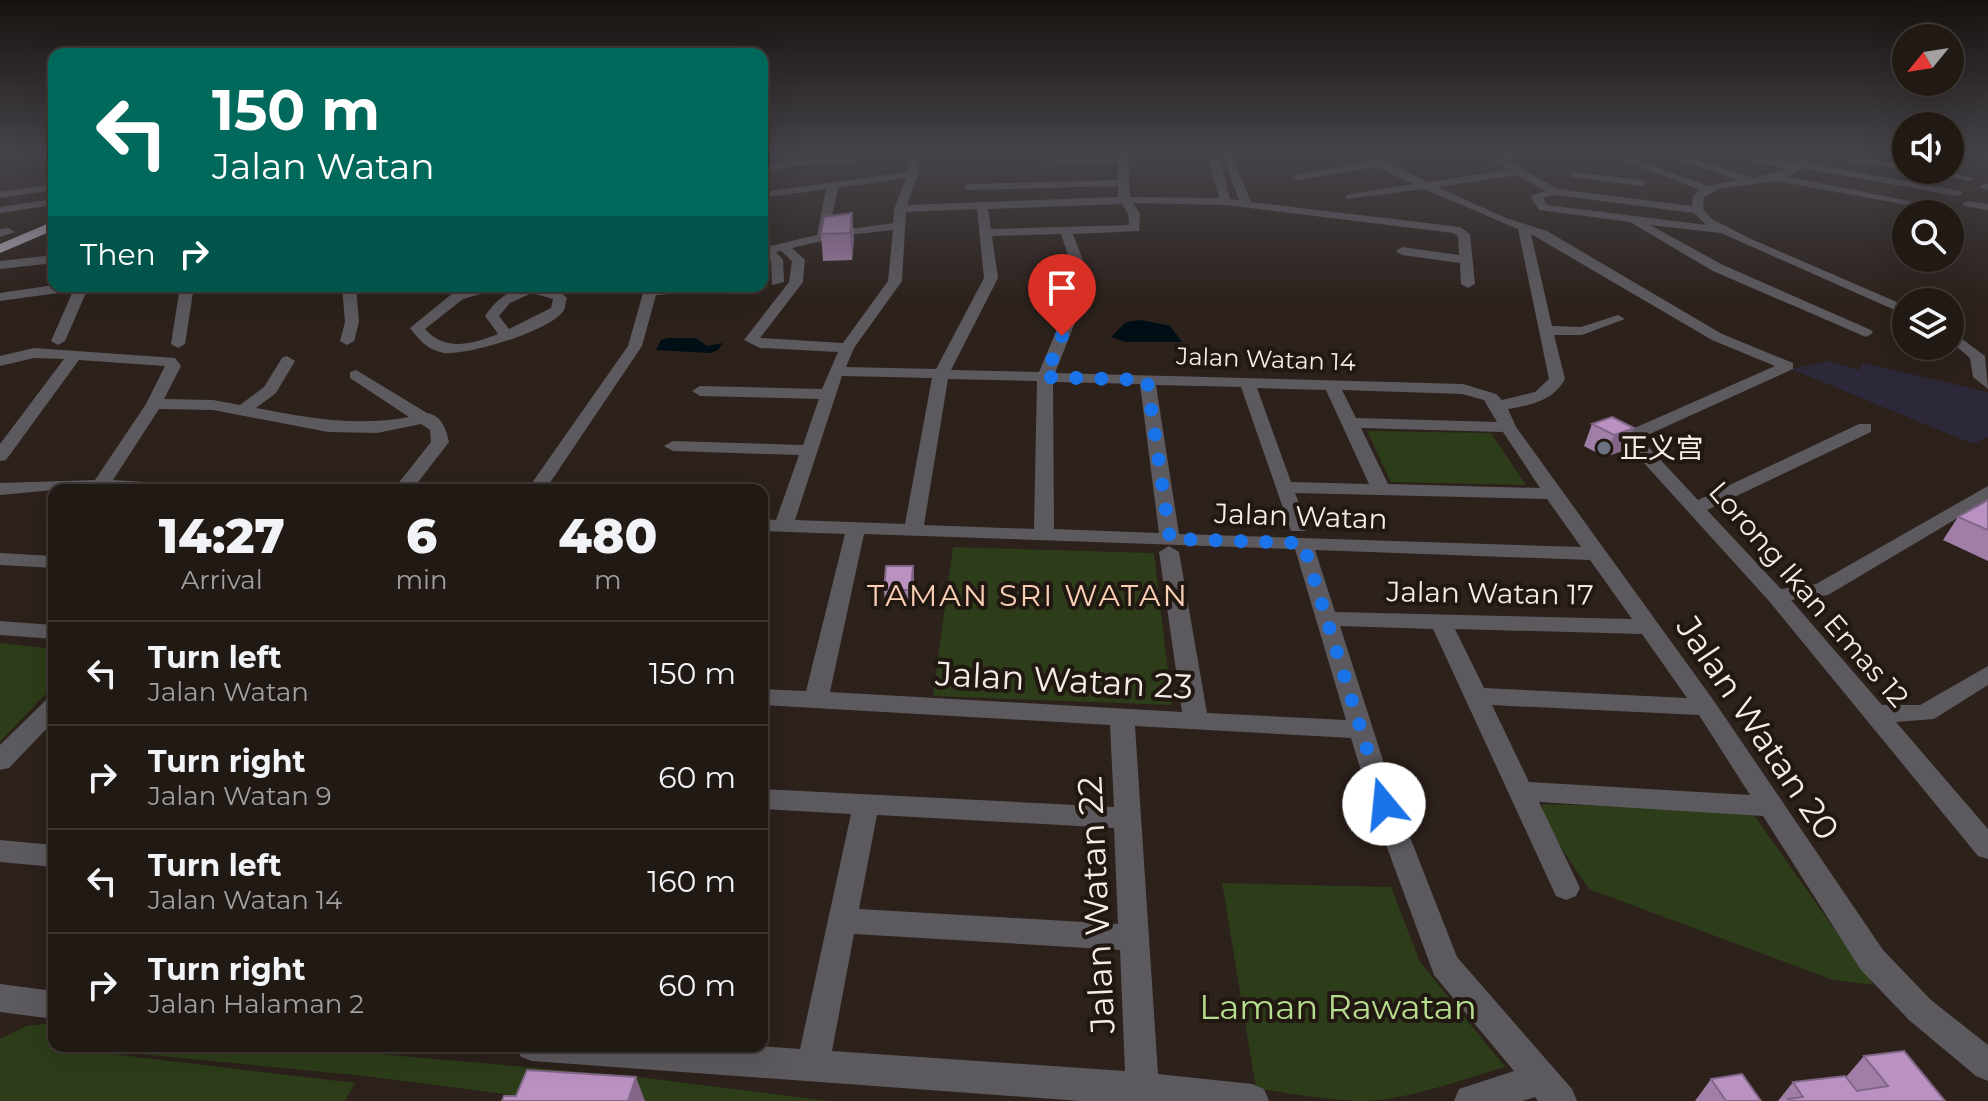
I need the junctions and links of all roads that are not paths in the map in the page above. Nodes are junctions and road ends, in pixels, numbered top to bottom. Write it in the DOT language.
graph roads {
  1 [pos="829,202"];
  2 [pos="902,202"];
  3 [pos="966,202"];
  4 [pos="1072,202"];
  5 [pos="1132,202"];
  6 [pos="1248,202"];
  7 [pos="1464,202"];
  8 [pos="1540,202"];
  9 [pos="1637,202"];
  10 [pos="1698,202"];
  11 [pos="1968,204"];
  12 [pos="966,206"];
  13 [pos="982,206"];
  14 [pos="1988,207"];
  15 [pos="1543,208"];
  16 [pos="900,209"];
  17 [pos="1697,210"];
  18 [pos="48,219"];
  19 [pos="1636,222"];
  20 [pos="900,226"];
  21 [pos="1523,227"];
  22 [pos="48,228"];
  23 [pos="1066,231"];
  24 [pos="1727,231"];
  25 [pos="986,233"];
  26 [pos="823,234"];
  27 [pos="3,235"];
  28 [pos="783,247"];
  29 [pos="0,249"];
  30 [pos="768,250"];
  31 [pos="1402,251"];
  32 [pos="768,254"];
  33 [pos="48,260"];
  34 [pos="1466,260"];
  35 [pos="0,265"];
  36 [pos="777,282"];
  37 [pos="796,282"];
  38 [pos="768,283"];
  39 [pos="1468,284"];
  40 [pos="48,290"];
  41 [pos="78,292"];
  42 [pos="186,292"];
  43 [pos="350,292"];
  44 [pos="475,292"];
  45 [pos="651,292"];
  46 [pos="0,297"];
  47 [pos="1892,305"];
  48 [pos="1618,319"];
  49 [pos="1547,330"];
  50 [pos="505,333"];
  51 [pos="1866,333"];
  52 [pos="58,341"];
  53 [pos="347,341"];
  54 [pos="178,344"];
  55 [pos="1964,345"];
  56 [pos="847,348"];
  57 [pos="75,355"];
  58 [pos="7,358"];
  59 [pos="287,361"];
  60 [pos="836,371"];
  61 [pos="941,374"];
  62 [pos="356,375"];
  63 [pos="1045,377"];
  64 [pos="1147,380"];
  65 [pos="1247,382"];
  66 [pos="1988,384"];
  67 [pos="1332,385"];
  68 [pos="700,391"];
  69 [pos="827,394"];
  70 [pos="154,404"];
  71 [pos="244,410"];
  72 [pos="1503,416"];
  73 [pos="428,418"];
  74 [pos="1349,423"];
  75 [pos="1865,428"];
  76 [pos="673,446"];
  77 [pos="811,450"];
  78 [pos="0,456"];
  79 [pos="102,484"];
  80 [pos="407,484"];
  81 [pos="540,484"];
  82 [pos="48,487"];
  83 [pos="1286,487"];
  84 [pos="0,489"];
  85 [pos="1381,489"];
  86 [pos="1988,492"];
  87 [pos="1553,494"];
  88 [pos="1696,508"];
  89 [pos="768,525"];
  90 [pos="784,525"];
  91 [pos="856,527"];
  92 [pos="914,529"];
  93 [pos="1044,535"];
  94 [pos="1301,535"];
  95 [pos="1169,546"];
  96 [pos="1599,554"];
  97 [pos="0,559"];
  98 [pos="48,562"];
  99 [pos="1776,596"];
  100 [pos="1328,619"];
  101 [pos="1441,622"];
  102 [pos="1650,627"];
  103 [pos="0,628"];
  104 [pos="48,632"];
  105 [pos="1988,674"];
  106 [pos="1477,696"];
  107 [pos="768,697"];
  108 [pos="816,700"];
  109 [pos="1706,707"];
  110 [pos="48,712"];
  111 [pos="1875,714"];
  112 [pos="1122,717"];
  113 [pos="1196,721"];
  114 [pos="1361,730"];
  115 [pos="0,761"];
  116 [pos="1519,791"];
  117 [pos="768,799"];
  118 [pos="866,805"];
  119 [pos="1768,806"];
  120 [pos="1128,818"];
  121 [pos="1988,848"];
  122 [pos="48,849"];
  123 [pos="0,851"];
  124 [pos="1566,888"];
  125 [pos="841,921"];
  126 [pos="1134,938"];
  127 [pos="0,998"];
  128 [pos="48,1004"];
  129 [pos="667,1052"];
  130 [pos="813,1065"];
  131 [pos="1988,1065"];
  132 [pos="1142,1089"];
  133 [pos="1550,1090"];
  134 [pos="1252,1101"];
  135 [pos="1471,1101"];
  1 -- 26 [label="street"];
  2 -- 16 [label="street"];
  3 -- 12 [label="street"];
  4 -- 13 [label="street"];
  5 -- 23 [label="street"];
  6 -- 34 [label="street"];
  7 -- 21 [label="street"];
  8 -- 15 [label="street"];
  9 -- 17 [label="street"];
  10 -- 17 [label="street"];
  11 -- 14 [label="street"];
  12 -- 13 [label="street"];
  12 -- 16 [label="street"];
  13 -- 25 [label="street"];
  15 -- 19 [label="street"];
  15 -- 21 [label="street"];
  16 -- 20 [label="street"];
  17 -- 24 [label="street"];
  18 -- 27 [label="highway"];
  19 -- 24 [label="street"];
  19 -- 51 [label="street"];
  20 -- 26 [label="street"];
  20 -- 56 [label="street"];
  21 -- 49 [label="street"];
  21 -- 88 [label="street, Lorong Ikan Emas 12"];
  22 -- 29 [label="highway"];
  23 -- 25 [label="street"];
  23 -- 63 [label="street"];
  24 -- 47 [label="street"];
  25 -- 61 [label="street"];
  26 -- 28 [label="street"];
  28 -- 30 [label="street"];
  28 -- 37 [label="street"];
  31 -- 34 [label="street"];
  32 -- 36 [label="street"];
  33 -- 35 [label="street"];
  34 -- 39 [label="street"];
  36 -- 37 [label="street"];
  36 -- 38 [label="street"];
  37 -- 56 [label="street"];
  40 -- 46 [label="street"];
  41 -- 52 [label="street"];
  42 -- 54 [label="street"];
  43 -- 53 [label="street"];
  44 -- 50 [label="street"];
  45 -- 81 [label="street"];
  48 -- 49 [label="street"];
  49 -- 72 [label="street"];
  55 -- 66 [label="street"];
  56 -- 60 [label="street"];
  57 -- 58 [label="street"];
  57 -- 70 [label="street"];
  57 -- 78 [label="street"];
  59 -- 71 [label="street"];
  60 -- 61 [label="street, Jalan Watan 14"];
  60 -- 69 [label="street"];
  61 -- 63 [label="street, Jalan Watan 14"];
  61 -- 92 [label="street"];
  62 -- 73 [label="street"];
  63 -- 64 [label="street, Jalan Watan 14"];
  63 -- 93 [label="street"];
  64 -- 65 [label="street, Jalan Watan 14"];
  64 -- 95 [label="street"];
  65 -- 67 [label="street, Jalan Watan 14"];
  65 -- 83 [label="street"];
  67 -- 72 [label="street, Jalan Watan 14"];
  67 -- 74 [label="street"];
  68 -- 69 [label="street"];
  69 -- 77 [label="street"];
  70 -- 71 [label="street"];
  70 -- 79 [label="street"];
  71 -- 73 [label="street"];
  72 -- 74 [label="street"];
  72 -- 87 [label="street, Jalan Watan 20"];
  73 -- 80 [label="street"];
  74 -- 85 [label="street"];
  75 -- 88 [label="street"];
  76 -- 77 [label="street"];
  77 -- 90 [label="street"];
  82 -- 84 [label="street"];
  83 -- 85 [label="street"];
  83 -- 94 [label="street"];
  85 -- 87 [label="street"];
  86 -- 99 [label="street"];
  87 -- 96 [label="street, Jalan Watan 20"];
  88 -- 99 [label="street, Lorong Ikan Emas 12"];
  89 -- 90 [label="street, Jalan Watan"];
  90 -- 91 [label="street, Jalan Watan"];
  91 -- 92 [label="street, Jalan Watan"];
  91 -- 108 [label="street"];
  92 -- 93 [label="street, Jalan Watan"];
  93 -- 95 [label="street, Jalan Watan"];
  94 -- 95 [label="street, Jalan Watan"];
  94 -- 96 [label="street, Jalan Watan"];
  94 -- 100 [label="street"];
  95 -- 113 [label="street"];
  96 -- 102 [label="street, Jalan Watan 20"];
  97 -- 98 [label="street"];
  99 -- 111 [label="street, Lorong Ikan Emas 12"];
  100 -- 101 [label="street, Jalan Watan 17"];
  100 -- 114 [label="street"];
  101 -- 102 [label="street, Jalan Watan 17"];
  101 -- 106 [label="street"];
  102 -- 109 [label="street, Jalan Watan 20"];
  103 -- 104 [label="street"];
  105 -- 111 [label="street"];
  106 -- 109 [label="street"];
  106 -- 116 [label="street"];
  107 -- 108 [label="street, Jalan Watan 23"];
  108 -- 112 [label="street, Jalan Watan 23"];
  109 -- 119 [label="street, Jalan Watan 20"];
  110 -- 115 [label="street"];
  111 -- 121 [label="street, Lorong Ikan Emas 12"];
  112 -- 113 [label="street, Jalan Watan 23"];
  112 -- 120 [label="street, Jalan Watan 22"];
  113 -- 114 [label="street, Jalan Watan 23"];
  114 -- 133 [label="street"];
  116 -- 119 [label="street"];
  116 -- 124 [label="street"];
  117 -- 118 [label="street"];
  118 -- 120 [label="street"];
  118 -- 125 [label="street"];
  119 -- 131 [label="street, Jalan Watan 20"];
  120 -- 126 [label="street, Jalan Watan 22"];
  122 -- 123 [label="street"];
  125 -- 126 [label="street"];
  125 -- 130 [label="street"];
  126 -- 132 [label="street, Jalan Watan 22"];
  127 -- 128 [label="street"];
  129 -- 130 [label="street"];
  130 -- 132 [label="street"];
  132 -- 134 [label="street"];
  133 -- 135 [label="street"];
}
